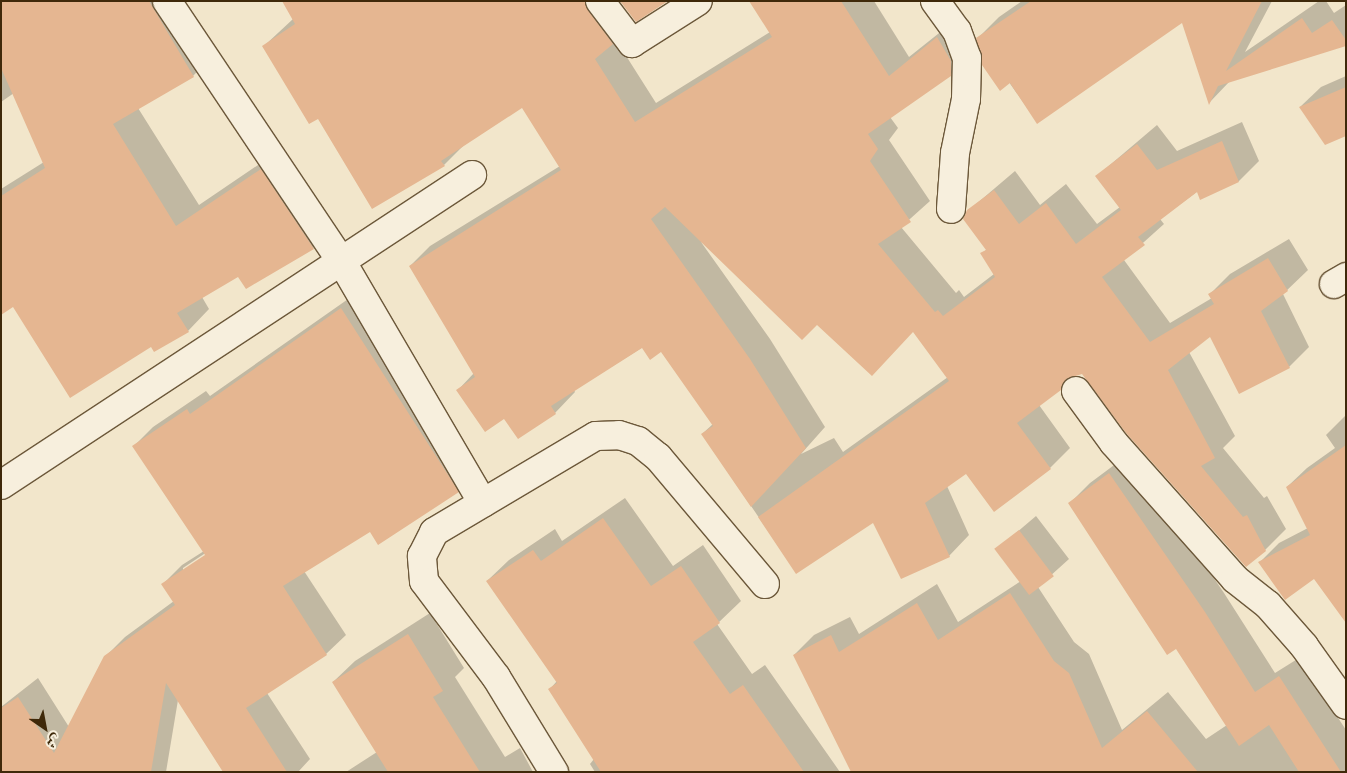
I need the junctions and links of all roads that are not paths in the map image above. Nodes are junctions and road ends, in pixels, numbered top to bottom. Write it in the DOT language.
graph roads {
  1 [pos="167,1"];
  2 [pos="600,1"];
  3 [pos="698,1"];
  4 [pos="935,1"];
  5 [pos="472,174"];
  6 [pos="951,209"];
  7 [pos="342,262"];
  8 [pos="1076,391"];
  9 [pos="1,485"];
  10 [pos="483,503"];
  11 [pos="765,584"];
  12 [pos="1346,705"];
  13 [pos="554,772"];
  1 -- 7 [label="street"];
  2 -- 3 [label="street"];
  4 -- 6 [label="street"];
  5 -- 7 [label="street"];
  7 -- 9 [label="street"];
  7 -- 10 [label="street"];
  8 -- 12 [label="street"];
  10 -- 11 [label="street"];
  10 -- 13 [label="street"];
}
